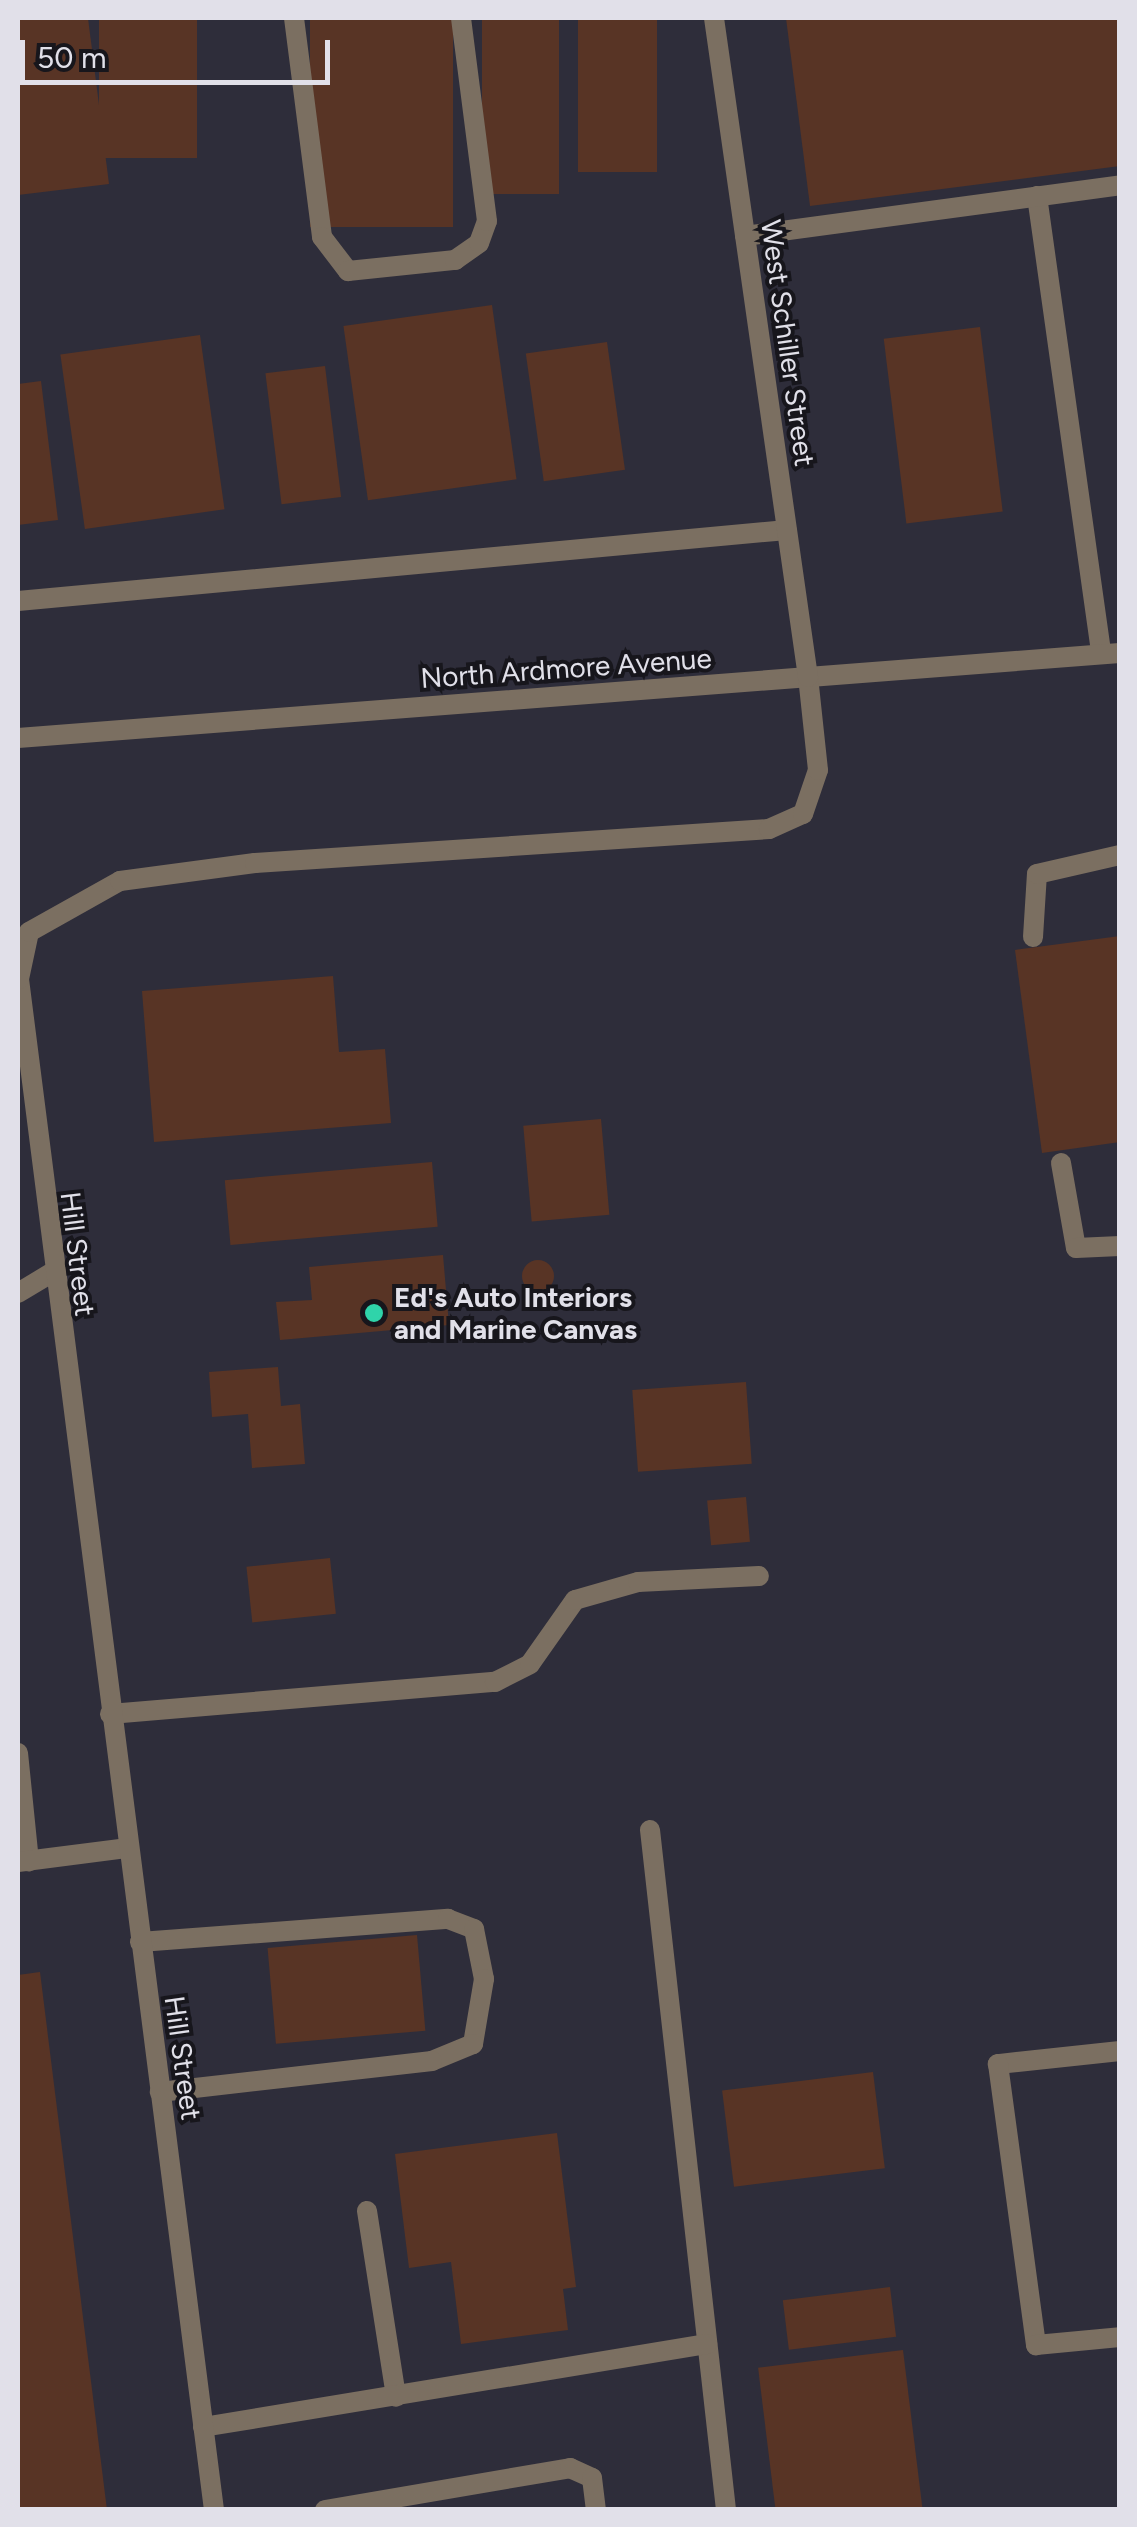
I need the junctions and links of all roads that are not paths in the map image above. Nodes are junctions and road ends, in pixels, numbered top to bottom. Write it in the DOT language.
graph roads {
  1 [pos="294,18"];
  2 [pos="461,18"];
  3 [pos="714,18"];
  4 [pos="1120,185"];
  5 [pos="1037,196"];
  6 [pos="745,236"];
  7 [pos="787,530"];
  8 [pos="18,601"];
  9 [pos="1110,653"];
  10 [pos="808,677"];
  11 [pos="18,738"];
  12 [pos="1120,855"];
  13 [pos="1033,938"];
  14 [pos="21,949"];
  15 [pos="1061,1163"];
  16 [pos="1120,1246"];
  17 [pos="53,1272"];
  18 [pos="18,1293"];
  19 [pos="759,1576"];
  20 [pos="110,1714"];
  21 [pos="18,1753"];
  22 [pos="650,1830"];
  23 [pos="128,1848"];
  24 [pos="23,1862"];
  25 [pos="140,1942"];
  26 [pos="1120,2051"];
  27 [pos="160,2092"];
  28 [pos="367,2211"];
  29 [pos="1120,2337"];
  30 [pos="707,2344"];
  31 [pos="396,2397"];
  32 [pos="204,2427"];
  33 [pos="214,2510"];
  34 [pos="324,2510"];
  35 [pos="596,2510"];
  36 [pos="726,2510"];
  1 -- 2 [label="street"];
  3 -- 6 [label="street, West Schiller Street"];
  4 -- 5 [label="street"];
  5 -- 6 [label="street"];
  5 -- 9 [label="street"];
  6 -- 7 [label="street, West Schiller Street"];
  7 -- 8 [label="street"];
  7 -- 10 [label="street, West Schiller Street"];
  9 -- 10 [label="street, North Ardmore Avenue"];
  10 -- 11 [label="street, North Ardmore Avenue"];
  10 -- 14 [label="street, Hill Street"];
  12 -- 13 [label="street"];
  14 -- 17 [label="street, Hill Street"];
  15 -- 16 [label="street"];
  17 -- 18 [label="street"];
  17 -- 20 [label="street, Hill Street"];
  19 -- 20 [label="street"];
  20 -- 23 [label="street, Hill Street"];
  21 -- 24 [label="street"];
  22 -- 30 [label="street"];
  23 -- 24 [label="street"];
  23 -- 25 [label="street, Hill Street"];
  25 -- 27 [label="street, Hill Street"];
  25 -- 27 [label="street"];
  26 -- 29 [label="street"];
  27 -- 32 [label="street, Hill Street"];
  28 -- 31 [label="street"];
  30 -- 31 [label="street"];
  30 -- 36 [label="street"];
  31 -- 32 [label="street"];
  32 -- 33 [label="street, Hill Street"];
  34 -- 35 [label="street"];
}
